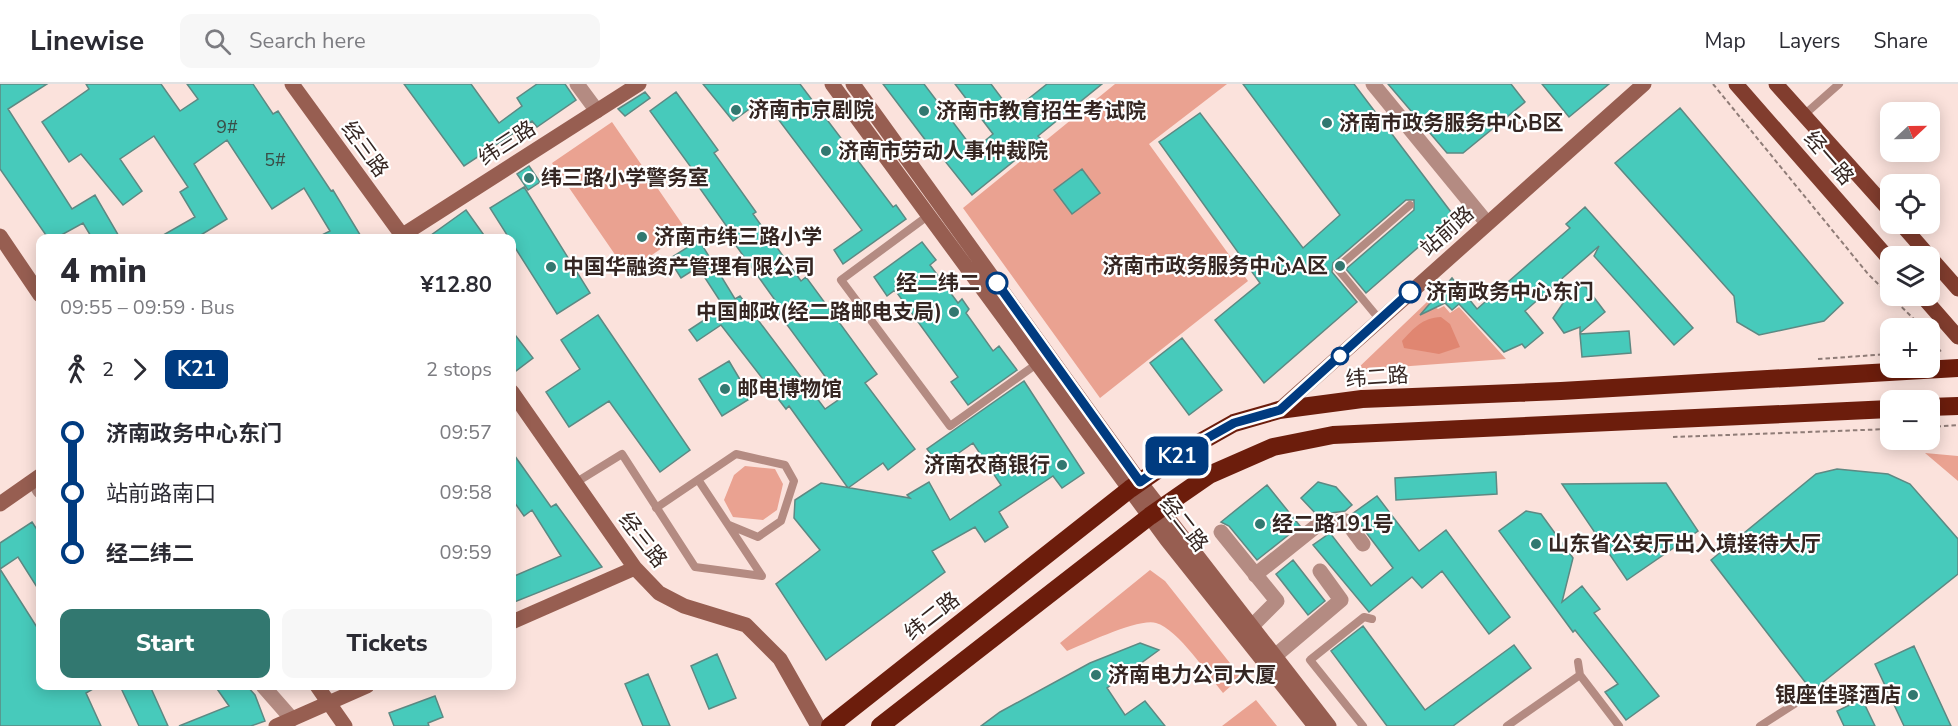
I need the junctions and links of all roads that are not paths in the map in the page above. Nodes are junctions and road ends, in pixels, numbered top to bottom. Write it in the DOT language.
graph roads {
  1 [pos="292,84"];
  2 [pos="577,84"];
  3 [pos="639,84"];
  4 [pos="831,84"];
  5 [pos="853,84"];
  6 [pos="1374,84"];
  7 [pos="1644,84"];
  8 [pos="1736,84"];
  9 [pos="1776,84"];
  10 [pos="1839,84"];
  11 [pos="597,111"];
  12 [pos="1804,116"];
  13 [pos="1880,200"];
  14 [pos="1410,205"];
  15 [pos="929,216"];
  16 [pos="1487,223"];
  17 [pos="399,234"];
  18 [pos="408,234"];
  19 [pos="1910,234"];
  20 [pos="0,236"];
  21 [pos="1880,249"];
  22 [pos="36,289"];
  23 [pos="1958,289"];
  24 [pos="1931,306"];
  25 [pos="1380,320"];
  26 [pos="1958,337"];
  27 [pos="1038,363"];
  28 [pos="1958,368"];
  29 [pos="516,398"];
  30 [pos="1958,406"];
  31 [pos="1940,407"];
  32 [pos="1880,409"];
  33 [pos="1280,410"];
  34 [pos="699,481"];
  35 [pos="575,483"];
  36 [pos="36,484"];
  37 [pos="1135,485"];
  38 [pos="0,504"];
  39 [pos="656,508"];
  40 [pos="1156,512"];
  41 [pos="728,525"];
  42 [pos="1221,532"];
  43 [pos="1363,544"];
  44 [pos="635,568"];
  45 [pos="1320,571"];
  46 [pos="1255,575"];
  47 [pos="516,620"];
  48 [pos="1371,620"];
  49 [pos="1252,626"];
  50 [pos="1275,656"];
  51 [pos="1578,662"];
  52 [pos="1580,675"];
  53 [pos="267,690"];
  54 [pos="320,690"];
  55 [pos="358,690"];
  56 [pos="1807,696"];
  57 [pos="329,702"];
  58 [pos="292,718"];
  59 [pos="276,726"];
  60 [pos="333,726"];
  61 [pos="345,726"];
  62 [pos="354,726"];
  63 [pos="818,726"];
  64 [pos="830,726"];
  65 [pos="880,726"];
  66 [pos="1315,726"];
  67 [pos="1329,726"];
  68 [pos="1363,726"];
  69 [pos="1507,726"];
  70 [pos="1619,726"];
  71 [pos="1760,726"];
  1 -- 17 [label="street, 经三路"];
  2 -- 11 [label="street"];
  3 -- 11 [label="street, 纬三路"];
  4 -- 15 [label="street, 经二路"];
  5 -- 37 [label="street, 经二路"];
  6 -- 16 [label="street"];
  7 -- 16 [label="street, 站前路"];
  8 -- 21 [label="main road, 经一路"];
  9 -- 12 [label="main road, 经一路"];
  10 -- 12 [label="lane"];
  11 -- 18 [label="street, 纬三路"];
  12 -- 13 [label="main road, 经一路"];
  14 -- 25 [label="lane"];
  15 -- 27 [label="street, 经二路"];
  15 -- 27 [label="lane"];
  16 -- 25 [label="street, 站前路"];
  19 -- 23 [label="main road"];
  20 -- 22 [label="street"];
  24 -- 26 [label="main road"];
  25 -- 33 [label="street, 站前路"];
  27 -- 37 [label="street, 经二路"];
  28 -- 33 [label="highway, 纬二路"];
  29 -- 35 [label="street, 经三路"];
  30 -- 31 [label="highway"];
  32 -- 40 [label="highway"];
  33 -- 37 [label="highway, 纬二路"];
  34 -- 39 [label="lane"];
  34 -- 41 [label="lane"];
  34 -- 41 [label="lane"];
  35 -- 39 [label="lane"];
  35 -- 44 [label="street, 经三路"];
  36 -- 38 [label="street"];
  37 -- 40 [label="street, 经二路"];
  37 -- 64 [label="highway, 纬二路"];
  39 -- 41 [label="lane"];
  40 -- 49 [label="street, 经二路"];
  40 -- 65 [label="highway"];
  40 -- 66 [label="street, 经二路"];
  42 -- 46 [label="street"];
  43 -- 46 [label="street"];
  44 -- 47 [label="street"];
  44 -- 63 [label="street, 经三路"];
  45 -- 50 [label="street"];
  46 -- 49 [label="street"];
  48 -- 68 [label="lane"];
  49 -- 50 [label="street, 经二路"];
  50 -- 67 [label="street, 经二路"];
  51 -- 52 [label="lane"];
  52 -- 69 [label="lane"];
  52 -- 70 [label="lane"];
  53 -- 58 [label="street"];
  54 -- 57 [label="street"];
  55 -- 57 [label="street"];
  56 -- 71 [label="lane"];
  57 -- 58 [label="street"];
  57 -- 60 [label="street"];
  57 -- 61 [label="street"];
  57 -- 62 [label="lane"];
  58 -- 59 [label="street"];
}
